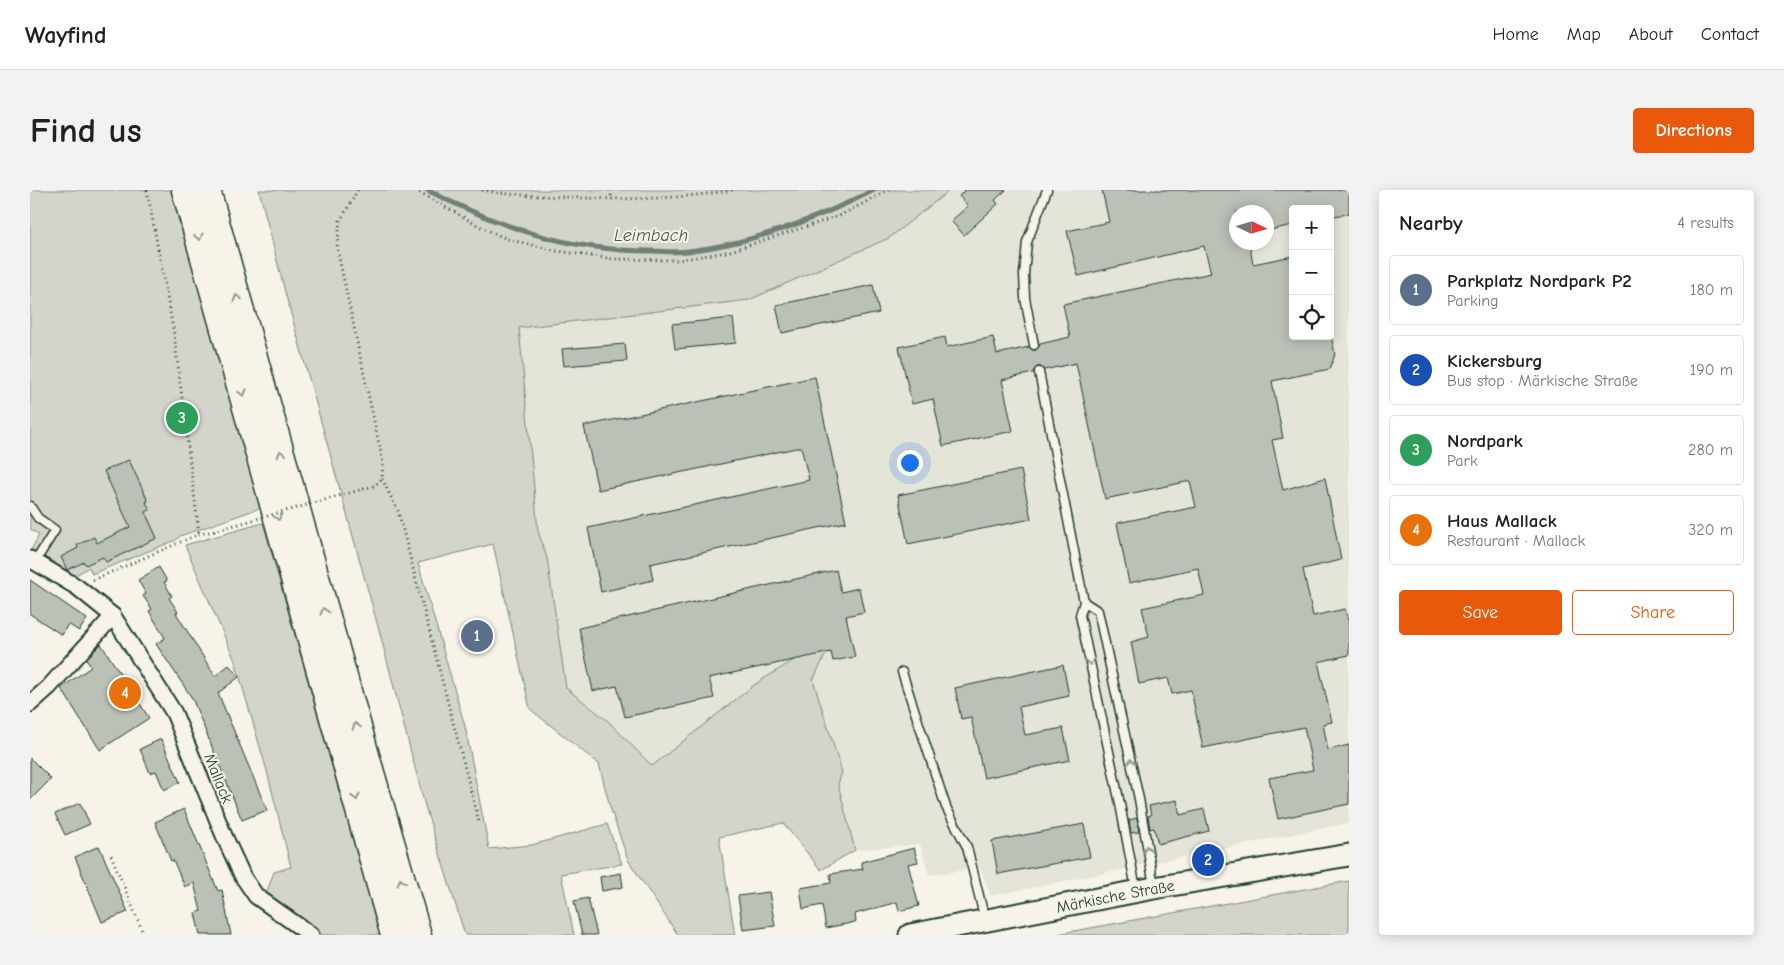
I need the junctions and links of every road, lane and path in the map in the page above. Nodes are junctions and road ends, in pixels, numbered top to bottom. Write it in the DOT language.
graph roads {
  1 [pos="147,190"];
  2 [pos="186,190"];
  3 [pos="206,190"];
  4 [pos="358,190"];
  5 [pos="415,190"];
  6 [pos="482,190"];
  7 [pos="610,190"];
  8 [pos="733,190"];
  9 [pos="889,190"];
  10 [pos="1047,190"];
  11 [pos="720,191"];
  12 [pos="612,200"];
  13 [pos="1034,346"];
  14 [pos="1039,372"];
  15 [pos="382,479"];
  16 [pos="30,506"];
  17 [pos="199,534"];
  18 [pos="32,560"];
  19 [pos="77,587"];
  20 [pos="1084,602"];
  21 [pos="113,616"];
  22 [pos="902,672"];
  23 [pos="30,704"];
  24 [pos="479,822"];
  25 [pos="111,855"];
  26 [pos="1349,855"];
  27 [pos="1145,890"];
  28 [pos="985,920"];
  29 [pos="144,935"];
  30 [pos="311,935"];
  31 [pos="395,935"];
  32 [pos="417,935"];
  33 [pos="910,935"];
  1 -- 17 [label="path"];
  2 -- 31 [label="highway, one-way"];
  32 -- 3 [label="highway, one-way"];
  4 -- 15 [label="path"];
  5 -- 9 [label="path"];
  6 -- 12 [label="path"];
  7 -- 12 [label="path"];
  8 -- 11 [label="path"];
  10 -- 13 [label="lane"];
  11 -- 12 [label="path"];
  14 -- 20 [label="lane"];
  15 -- 17 [label="path, bridge"];
  15 -- 24 [label="path"];
  16 -- 18 [label="lane"];
  17 -- 19 [label="path"];
  18 -- 19 [label="street, Mallack"];
  19 -- 21 [label="street, Mallack"];
  20 -- 27 [label="lane, one-way"];
  27 -- 20 [label="lane, one-way"];
  21 -- 23 [label="street"];
  21 -- 30 [label="street, Mallack"];
  22 -- 28 [label="lane"];
  25 -- 29 [label="path"];
  26 -- 27 [label="main road, Märkische Straße"];
  27 -- 28 [label="main road, Märkische Straße"];
  28 -- 33 [label="main road, Märkische Straße"];
}
